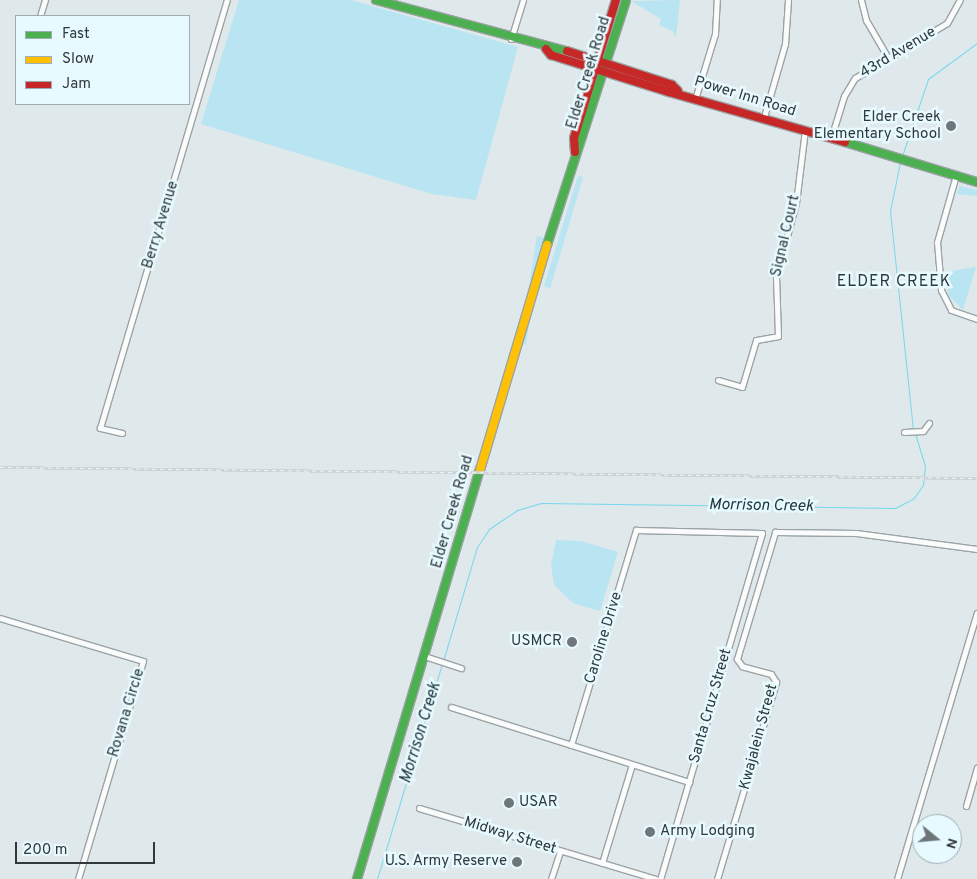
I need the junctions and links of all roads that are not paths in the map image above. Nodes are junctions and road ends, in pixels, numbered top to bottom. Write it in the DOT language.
graph roads {
  1 [pos="45,0"];
  2 [pos="227,0"];
  3 [pos="376,0"];
  4 [pos="523,0"];
  5 [pos="616,0"];
  6 [pos="626,0"];
  7 [pos="717,0"];
  8 [pos="788,0"];
  9 [pos="861,0"];
  10 [pos="960,0"];
  11 [pos="40,15"];
  12 [pos="511,39"];
  13 [pos="888,58"];
  14 [pos="595,64"];
  15 [pos="604,67"];
  16 [pos="696,96"];
  17 [pos="764,117"];
  18 [pos="805,130"];
  19 [pos="831,138"];
  20 [pos="575,152"];
  21 [pos="956,175"];
  22 [pos="977,182"];
  23 [pos="977,319"];
  24 [pos="718,380"];
  25 [pos="929,423"];
  26 [pos="904,432"];
  27 [pos="122,434"];
  28 [pos="762,533"];
  29 [pos="977,549"];
  30 [pos="976,617"];
  31 [pos="0,618"];
  32 [pos="424,656"];
  33 [pos="461,668"];
  34 [pos="450,708"];
  35 [pos="572,745"];
  36 [pos="632,764"];
  37 [pos="977,768"];
  38 [pos="689,782"];
  39 [pos="966,806"];
  40 [pos="419,808"];
  41 [pos="560,851"];
  42 [pos="602,863"];
  43 [pos="78,879"];
  44 [pos="357,879"];
  45 [pos="551,879"];
  46 [pos="656,879"];
  47 [pos="660,879"];
  48 [pos="718,879"];
  49 [pos="897,879"];
  1 -- 11 [label="street"];
  2 -- 27 [label="street, Berry Avenue"];
  3 -- 12 [label="street, Power Inn Road"];
  4 -- 12 [label="street"];
  5 -- 14 [label="street, Elder Creek Road"];
  6 -- 15 [label="street, Elder Creek Road"];
  7 -- 16 [label="street"];
  8 -- 17 [label="street"];
  9 -- 13 [label="street"];
  10 -- 13 [label="street, 43rd Avenue"];
  12 -- 14 [label="street, Power Inn Road"];
  13 -- 19 [label="street, 43rd Avenue"];
  14 -- 15 [label="street, Power Inn Road"];
  14 -- 20 [label="street, Elder Creek Road"];
  15 -- 16 [label="street, Power Inn Road"];
  15 -- 20 [label="street, Elder Creek Road"];
  16 -- 17 [label="street, Power Inn Road"];
  17 -- 18 [label="street, Power Inn Road"];
  18 -- 19 [label="street, Power Inn Road"];
  18 -- 24 [label="street, Signal Court"];
  19 -- 21 [label="street, Power Inn Road"];
  20 -- 32 [label="street, Elder Creek Road"];
  21 -- 22 [label="street, Power Inn Road"];
  21 -- 23 [label="street"];
  25 -- 26 [label="street"];
  28 -- 35 [label="street, Caroline Drive"];
  28 -- 38 [label="street, Santa Cruz Street"];
  29 -- 48 [label="street, Kwajalein Street"];
  30 -- 49 [label="street"];
  31 -- 43 [label="street, Rovana Circle"];
  32 -- 33 [label="street"];
  32 -- 44 [label="street, Elder Creek Road"];
  34 -- 35 [label="street"];
  35 -- 36 [label="street"];
  36 -- 38 [label="street"];
  36 -- 42 [label="street"];
  37 -- 39 [label="street"];
  38 -- 47 [label="street, Santa Cruz Street"];
  40 -- 41 [label="street, Midway Street"];
  41 -- 42 [label="street, Midway Street"];
  41 -- 45 [label="street"];
  42 -- 46 [label="street, Midway Street"];
}
